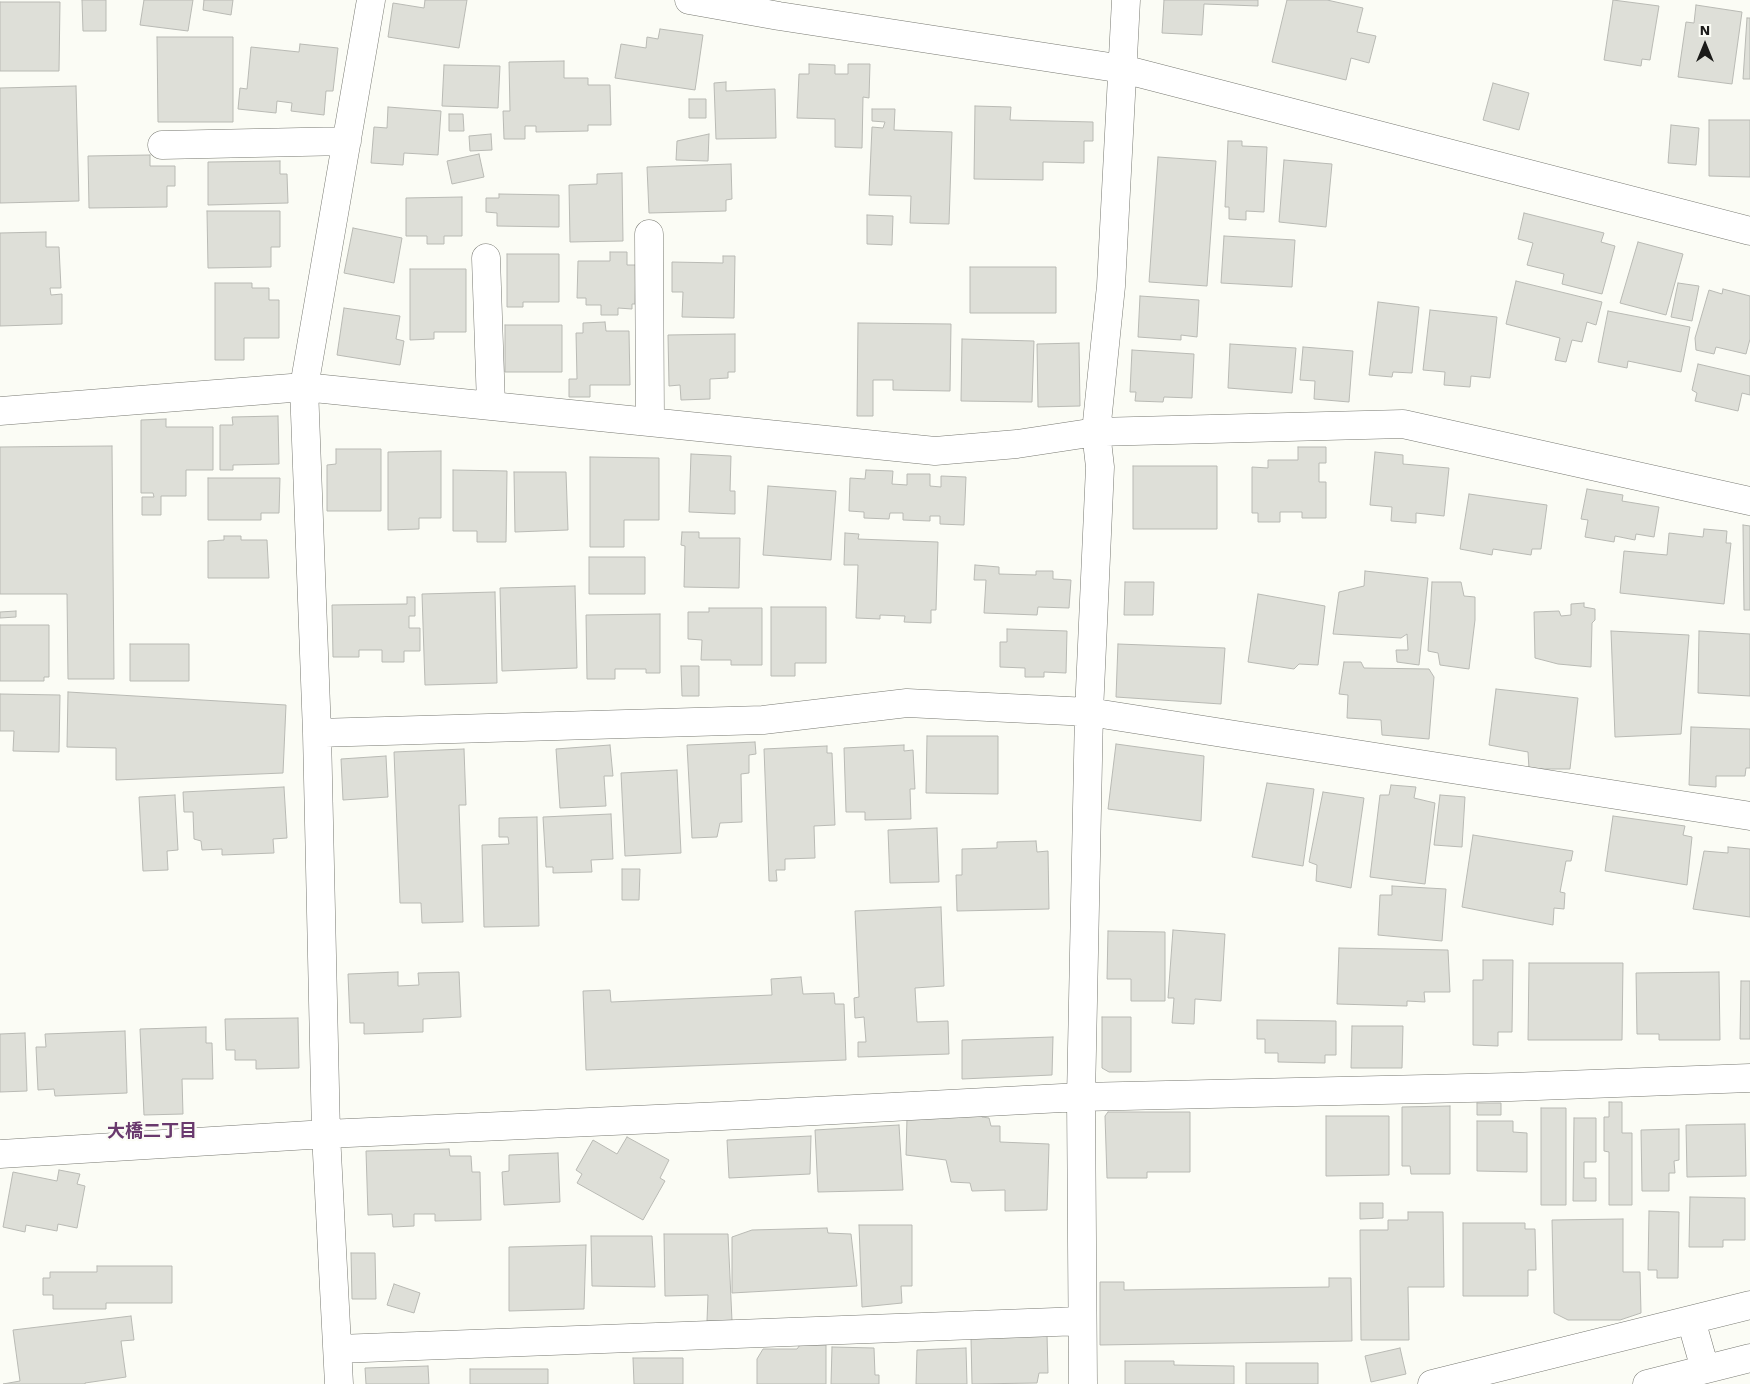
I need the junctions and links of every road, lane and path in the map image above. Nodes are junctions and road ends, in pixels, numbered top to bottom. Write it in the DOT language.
graph roads {
  1 [pos="371,0"];
  2 [pos="689,0"];
  3 [pos="1126,0"];
  4 [pos="1123,69"];
  5 [pos="347,142"];
  6 [pos="162,145"];
  7 [pos="1750,231"];
  8 [pos="648,234"];
  9 [pos="486,258"];
  10 [pos="304,387"];
  11 [pos="491,405"];
  12 [pos="0,411"];
  13 [pos="650,421"];
  14 [pos="1096,432"];
  15 [pos="1750,501"];
  16 [pos="1089,712"];
  17 [pos="318,733"];
  18 [pos="1750,816"];
  19 [pos="1750,1078"];
  20 [pos="1081,1097"];
  21 [pos="326,1134"];
  22 [pos="0,1154"];
  23 [pos="1750,1305"];
  24 [pos="1691,1320"];
  25 [pos="1082,1321"];
  26 [pos="338,1349"];
  27 [pos="1750,1358"];
  28 [pos="1705,1369"];
  29 [pos="1512,1374"];
  30 [pos="339,1384"];
  31 [pos="1083,1384"];
  32 [pos="1432,1384"];
  33 [pos="1647,1384"];
  1 -- 5 [label="street"];
  2 -- 4 [label="street"];
  3 -- 4 [label="street"];
  4 -- 7 [label="street"];
  4 -- 14 [label="street"];
  5 -- 6 [label="street"];
  5 -- 10 [label="street"];
  8 -- 13 [label="street"];
  9 -- 11 [label="street"];
  10 -- 11 [label="street"];
  10 -- 12 [label="street"];
  10 -- 17 [label="street"];
  11 -- 13 [label="street"];
  13 -- 14 [label="street"];
  14 -- 15 [label="street"];
  14 -- 16 [label="street"];
  16 -- 17 [label="street"];
  16 -- 18 [label="street"];
  16 -- 20 [label="street"];
  17 -- 21 [label="street"];
  19 -- 20 [label="street"];
  20 -- 21 [label="street"];
  20 -- 25 [label="street"];
  21 -- 22 [label="street"];
  21 -- 26 [label="street"];
  23 -- 24 [label="street"];
  24 -- 28 [label="street"];
  24 -- 29 [label="street"];
  25 -- 26 [label="street"];
  25 -- 31 [label="street"];
  26 -- 30 [label="street"];
  27 -- 28 [label="street"];
  28 -- 33 [label="street"];
  29 -- 32 [label="street"];
}
